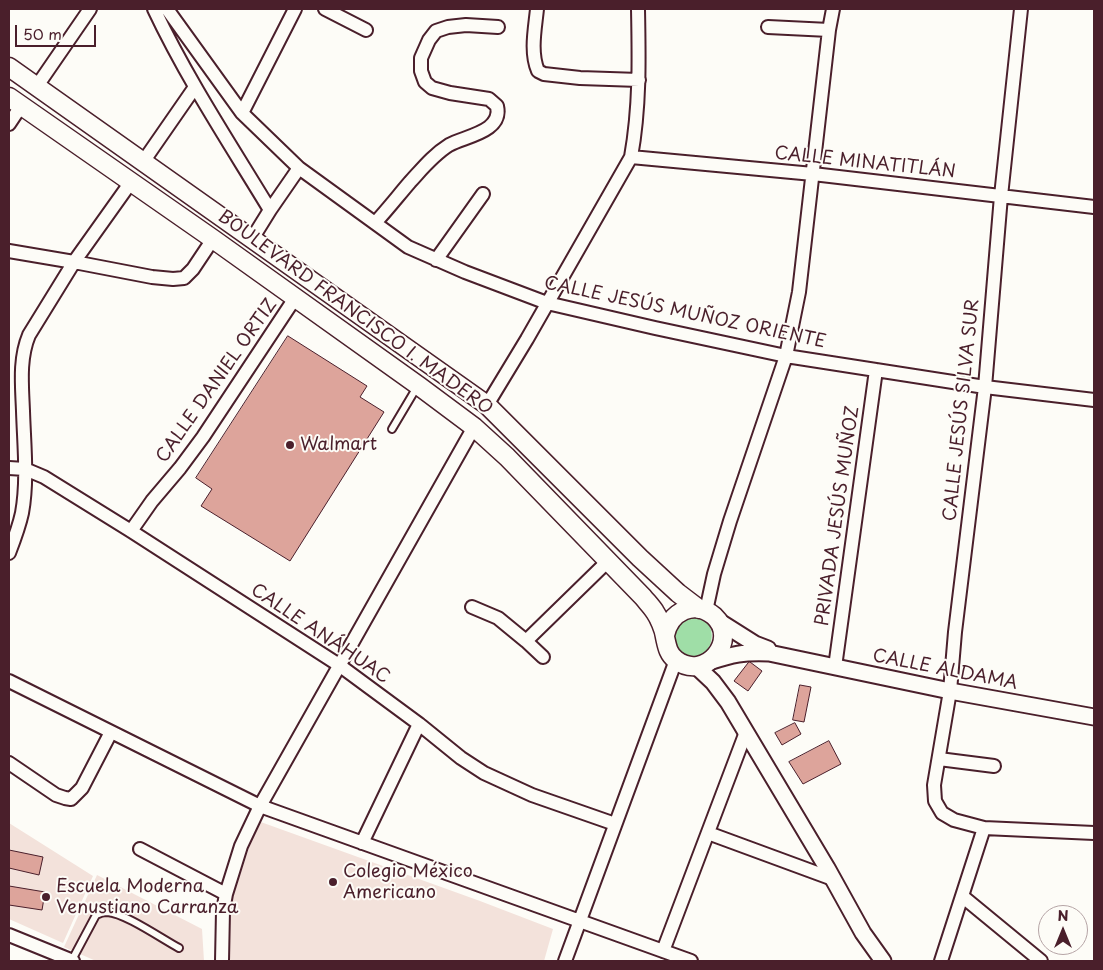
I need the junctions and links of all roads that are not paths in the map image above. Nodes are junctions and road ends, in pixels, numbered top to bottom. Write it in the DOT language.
graph roads {
  1 [pos="90,9"];
  2 [pos="154,9"];
  3 [pos="167,9"];
  4 [pos="295,9"];
  5 [pos="325,9"];
  6 [pos="537,9"];
  7 [pos="638,9"];
  8 [pos="832,9"];
  9 [pos="1021,9"];
  10 [pos="498,27"];
  11 [pos="768,28"];
  12 [pos="366,30"];
  13 [pos="829,30"];
  14 [pos="9,67"];
  15 [pos="639,80"];
  16 [pos="37,86"];
  17 [pos="195,87"];
  18 [pos="15,102"];
  19 [pos="242,113"];
  20 [pos="9,124"];
  21 [pos="631,157"];
  22 [pos="143,162"];
  23 [pos="299,168"];
  24 [pos="813,174"];
  25 [pos="131,182"];
  26 [pos="483,194"];
  27 [pos="1000,196"];
  28 [pos="1094,206"];
  29 [pos="270,210"];
  30 [pos="375,223"];
  31 [pos="213,239"];
  32 [pos="252,239"];
  33 [pos="9,251"];
  34 [pos="436,260"];
  35 [pos="74,262"];
  36 [pos="295,298"];
  37 [pos="547,303"];
  38 [pos="786,356"];
  39 [pos="876,370"];
  40 [pos="419,386"];
  41 [pos="985,387"];
  42 [pos="1094,400"];
  43 [pos="488,405"];
  44 [pos="474,427"];
  45 [pos="392,429"];
  46 [pos="9,468"];
  47 [pos="25,469"];
  48 [pos="131,531"];
  49 [pos="9,553"];
  50 [pos="608,561"];
  51 [pos="472,607"];
  52 [pos="708,613"];
  53 [pos="665,635"];
  54 [pos="526,641"];
  55 [pos="788,657"];
  56 [pos="543,658"];
  57 [pos="676,660"];
  58 [pos="702,664"];
  59 [pos="339,665"];
  60 [pos="835,667"];
  61 [pos="9,682"];
  62 [pos="950,691"];
  63 [pos="1094,717"];
  64 [pos="419,724"];
  65 [pos="111,732"];
  66 [pos="746,732"];
  67 [pos="939,759"];
  68 [pos="9,763"];
  69 [pos="994,766"];
  70 [pos="260,806"];
  71 [pos="615,824"];
  72 [pos="984,828"];
  73 [pos="708,833"];
  74 [pos="1094,833"];
  75 [pos="362,843"];
  76 [pos="140,849"];
  77 [pos="833,879"];
  78 [pos="226,894"];
  79 [pos="962,896"];
  80 [pos="580,922"];
  81 [pos="9,935"];
  82 [pos="179,948"];
  83 [pos="663,951"];
  84 [pos="72,961"];
  85 [pos="222,961"];
  86 [pos="565,961"];
  87 [pos="691,961"];
  88 [pos="883,961"];
  89 [pos="941,961"];
  90 [pos="1041,961"];
  1 -- 16 [label="street"];
  2 -- 17 [label="street"];
  3 -- 19 [label="street, CALLE JESÚS MUÑOZ ORIENTE"];
  4 -- 19 [label="street"];
  5 -- 12 [label="street"];
  6 -- 15 [label="street"];
  7 -- 15 [label="street"];
  8 -- 13 [label="street"];
  9 -- 27 [label="street, CALLE JESÚS SILVA SUR"];
  10 -- 30 [label="street"];
  11 -- 13 [label="street"];
  13 -- 24 [label="street"];
  14 -- 16 [label="main road, BOULEVARD FRANCISCO I. MADERO"];
  15 -- 21 [label="street"];
  16 -- 22 [label="main road, BOULEVARD FRANCISCO I. MADERO"];
  17 -- 22 [label="street"];
  17 -- 29 [label="street"];
  18 -- 20 [label="street"];
  18 -- 25 [label="main road, BOULEVARD FRANCISCO I. MADERO"];
  19 -- 23 [label="street, CALLE JESÚS MUÑOZ ORIENTE"];
  21 -- 24 [label="street, CALLE MINATITLÁN"];
  21 -- 37 [label="street"];
  22 -- 32 [label="main road, BOULEVARD FRANCISCO I. MADERO"];
  23 -- 29 [label="street"];
  23 -- 30 [label="street, CALLE JESÚS MUÑOZ ORIENTE"];
  24 -- 27 [label="street, CALLE MINATITLÁN"];
  24 -- 38 [label="street"];
  25 -- 31 [label="main road, BOULEVARD FRANCISCO I. MADERO"];
  25 -- 35 [label="street"];
  26 -- 34 [label="street"];
  27 -- 28 [label="street, CALLE MINATITLÁN"];
  27 -- 41 [label="street, CALLE JESÚS SILVA SUR"];
  29 -- 32 [label="street"];
  30 -- 34 [label="street, CALLE JESÚS MUÑOZ ORIENTE"];
  31 -- 35 [label="street"];
  31 -- 36 [label="main road, BOULEVARD FRANCISCO I. MADERO"];
  32 -- 43 [label="main road, BOULEVARD FRANCISCO I. MADERO"];
  33 -- 35 [label="street"];
  34 -- 37 [label="street, CALLE JESÚS MUÑOZ ORIENTE"];
  35 -- 47 [label="street"];
  36 -- 40 [label="main road, BOULEVARD FRANCISCO I. MADERO"];
  36 -- 48 [label="street, CALLE DANIEL ORTIZ"];
  37 -- 38 [label="street, CALLE JESÚS MUÑOZ ORIENTE"];
  37 -- 43 [label="street"];
  38 -- 39 [label="street, CALLE JESÚS MUÑOZ ORIENTE"];
  38 -- 52 [label="street"];
  39 -- 41 [label="street, CALLE JESÚS MUÑOZ ORIENTE"];
  39 -- 60 [label="street, PRIVADA JESÚS MUÑOZ"];
  40 -- 44 [label="main road, BOULEVARD FRANCISCO I. MADERO"];
  40 -- 45 [label="lane"];
  41 -- 42 [label="street, CALLE JESÚS MUÑOZ ORIENTE"];
  41 -- 62 [label="street, CALLE JESÚS SILVA SUR"];
  43 -- 52 [label="main road, BOULEVARD FRANCISCO I. MADERO"];
  44 -- 50 [label="main road, BOULEVARD FRANCISCO I. MADERO"];
  44 -- 59 [label="street"];
  46 -- 47 [label="street, CALLE ANÁHUAC"];
  47 -- 48 [label="street, CALLE ANÁHUAC"];
  47 -- 49 [label="street"];
  48 -- 59 [label="street, CALLE ANÁHUAC"];
  50 -- 53 [label="main road, BOULEVARD FRANCISCO I. MADERO"];
  50 -- 54 [label="street"];
  51 -- 54 [label="street"];
  52 -- 53 [label="main road"];
  52 -- 55 [label="street, CALLE ALDAMA"];
  52 -- 58 [label="main road"];
  53 -- 57 [label="main road"];
  54 -- 56 [label="street"];
  55 -- 58 [label="street, CALLE ALDAMA"];
  55 -- 60 [label="street, CALLE ALDAMA"];
  57 -- 58 [label="main road"];
  57 -- 71 [label="street"];
  58 -- 66 [label="street"];
  59 -- 64 [label="street, CALLE ANÁHUAC"];
  59 -- 70 [label="street"];
  60 -- 62 [label="street, CALLE ALDAMA"];
  61 -- 65 [label="street"];
  62 -- 63 [label="street, CALLE ALDAMA"];
  62 -- 67 [label="street, CALLE JESÚS SILVA SUR"];
  64 -- 71 [label="street, CALLE ANÁHUAC"];
  64 -- 75 [label="street"];
  65 -- 68 [label="street"];
  65 -- 70 [label="street"];
  66 -- 73 [label="street"];
  66 -- 77 [label="street"];
  67 -- 69 [label="street"];
  67 -- 72 [label="street, CALLE JESÚS SILVA SUR"];
  70 -- 75 [label="street"];
  70 -- 78 [label="street"];
  71 -- 80 [label="street"];
  72 -- 74 [label="street"];
  72 -- 79 [label="street"];
  73 -- 77 [label="street"];
  73 -- 83 [label="street"];
  75 -- 80 [label="street"];
  76 -- 78 [label="street"];
  77 -- 88 [label="street"];
  78 -- 85 [label="street"];
  79 -- 89 [label="street"];
  79 -- 90 [label="street"];
  80 -- 83 [label="street"];
  80 -- 86 [label="street"];
  81 -- 84 [label="street"];
  82 -- 84 [label="lane"];
  83 -- 87 [label="street"];
}
